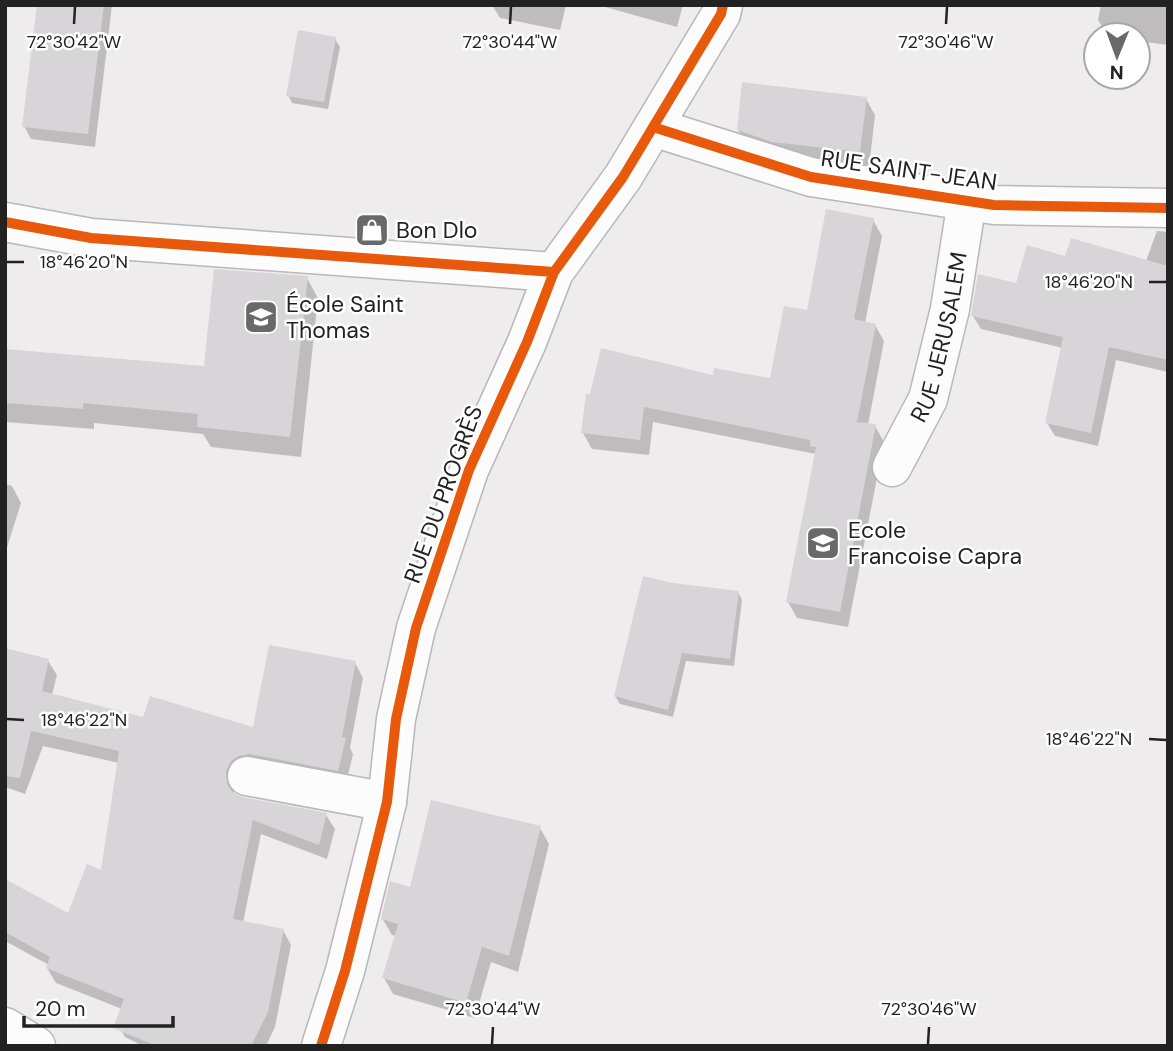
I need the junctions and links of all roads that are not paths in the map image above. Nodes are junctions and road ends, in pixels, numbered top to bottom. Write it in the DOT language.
graph roads {
  1 [pos="723,5"];
  2 [pos="653,127"];
  3 [pos="967,201"];
  4 [pos="1168,208"];
  5 [pos="5,222"];
  6 [pos="554,272"];
  7 [pos="892,467"];
  8 [pos="247,776"];
  9 [pos="387,802"];
  10 [pos="5,1027"];
  11 [pos="36,1046"];
  12 [pos="321,1046"];
  1 -- 2 [label="street, RUE DU PROGRÈS"];
  2 -- 3 [label="street, RUE SAINT-JEAN"];
  2 -- 6 [label="street, RUE DU PROGRÈS"];
  3 -- 4 [label="street, RUE SAINT-JEAN"];
  3 -- 7 [label="street, RUE JERUSALEM"];
  5 -- 6 [label="street"];
  6 -- 9 [label="street, RUE DU PROGRÈS"];
  8 -- 9 [label="street"];
  9 -- 12 [label="street, RUE DU PROGRÈS"];
  10 -- 11 [label="street"];
}
